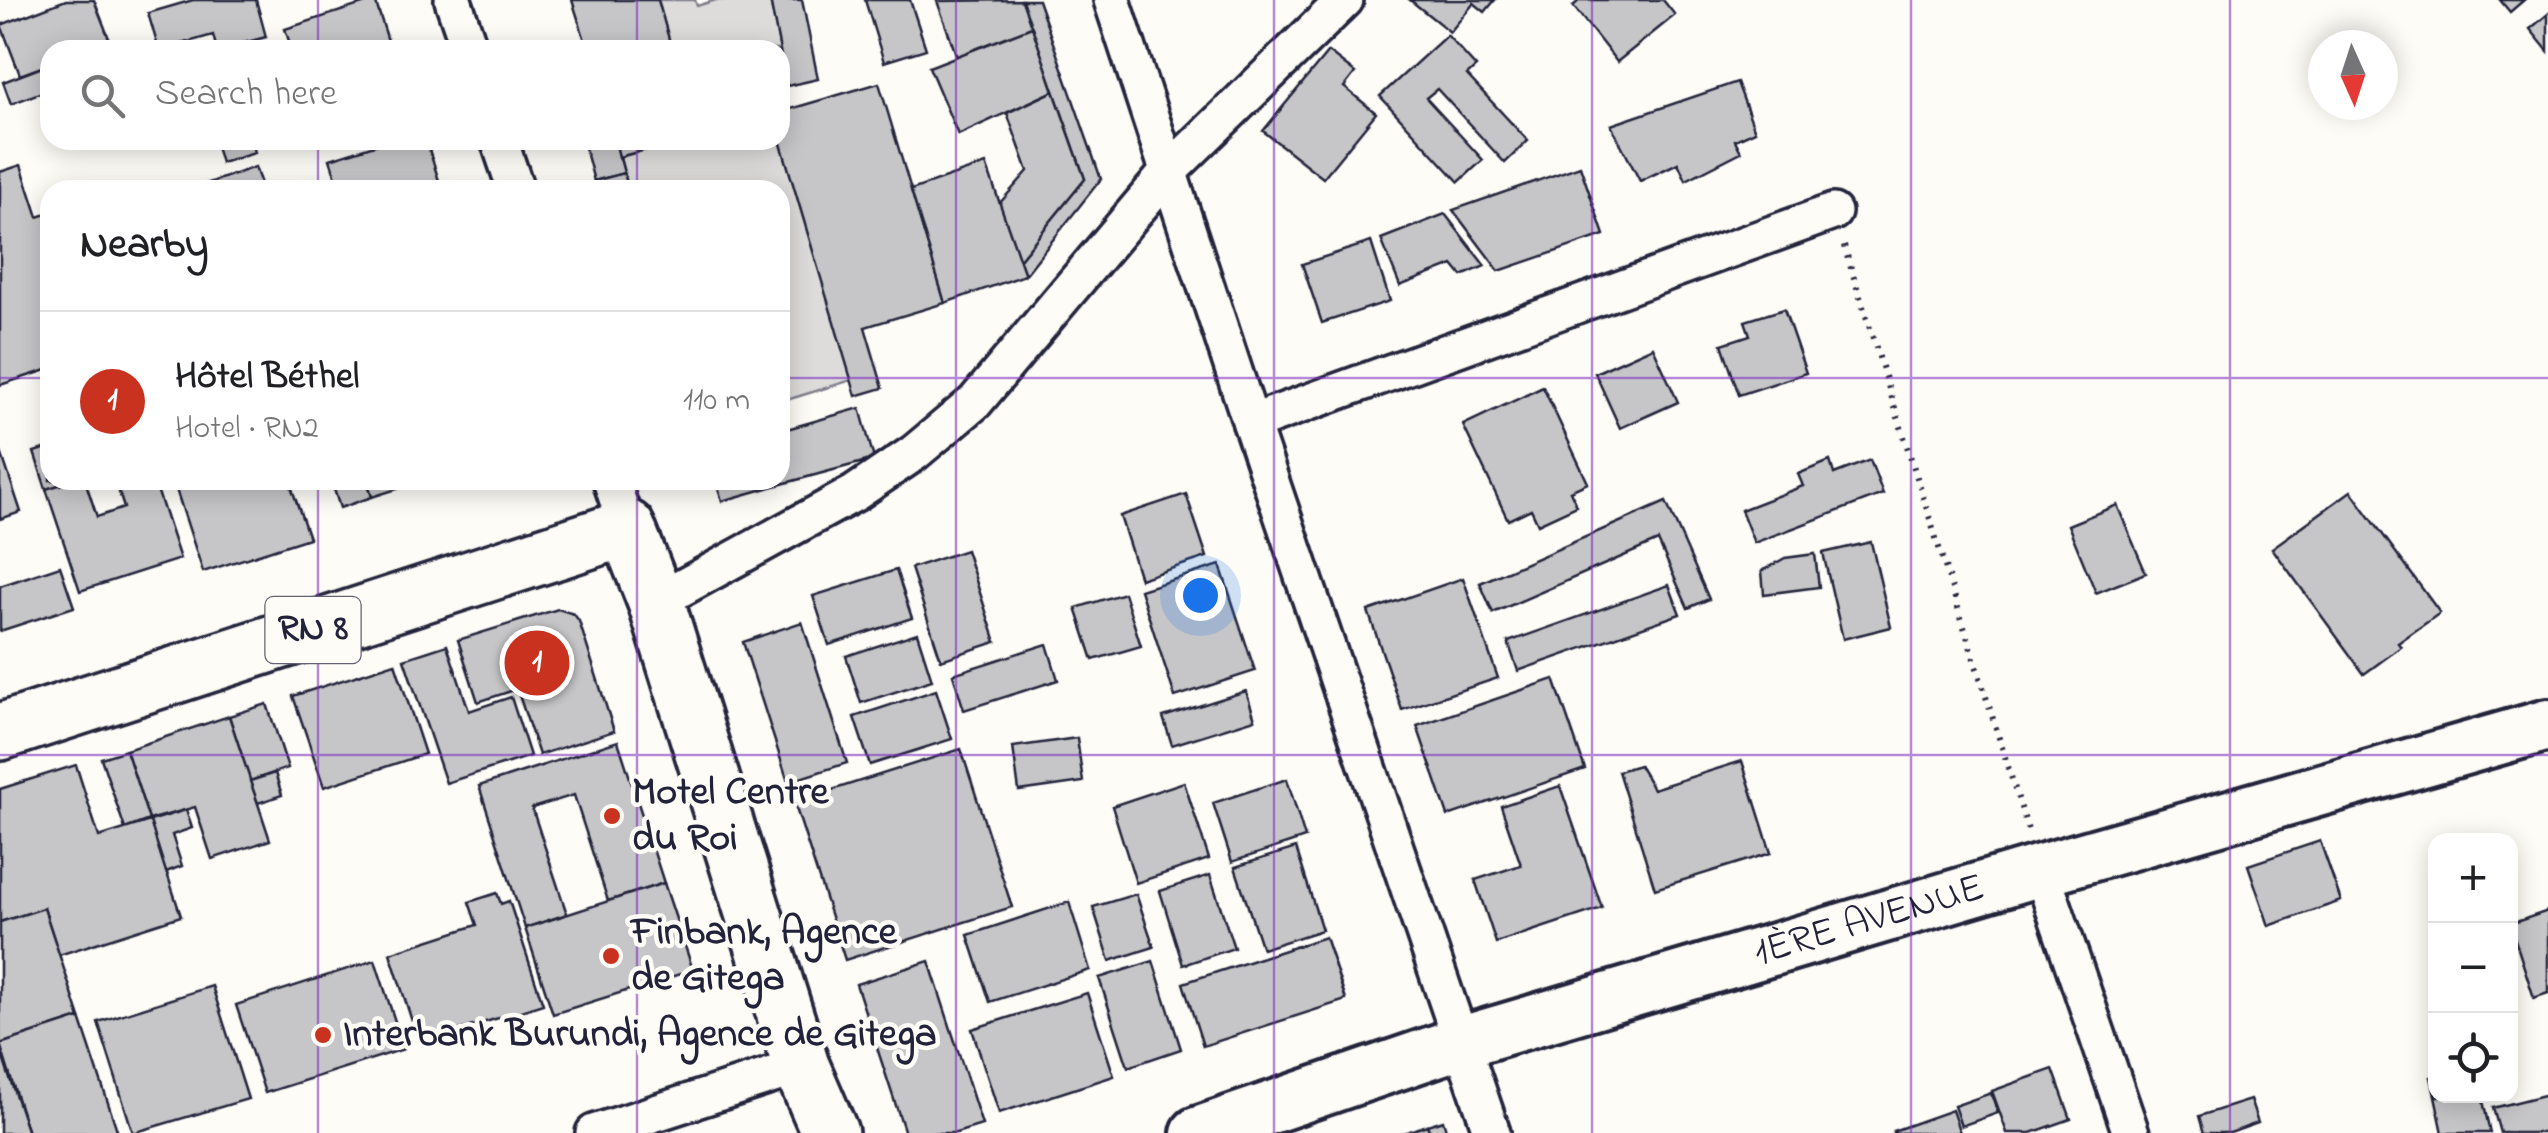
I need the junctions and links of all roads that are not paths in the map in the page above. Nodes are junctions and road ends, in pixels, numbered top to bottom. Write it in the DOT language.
graph roads {
  1 [pos="453,0"];
  2 [pos="1112,0"];
  3 [pos="1345,0"];
  4 [pos="467,40"];
  5 [pos="502,150"];
  6 [pos="1169,172"];
  7 [pos="513,180"];
  8 [pos="1833,212"];
  9 [pos="1251,423"];
  10 [pos="619,504"];
  11 [pos="656,602"];
  12 [pos="0,732"];
  13 [pos="2544,737"];
  14 [pos="2041,870"];
  15 [pos="1462,1042"];
  16 [pos="801,1066"];
  17 [pos="594,1133"];
  18 [pos="830,1133"];
  19 [pos="1197,1133"];
  20 [pos="1492,1133"];
  21 [pos="2131,1133"];
  1 -- 4 [label="street"];
  2 -- 6 [label="street"];
  3 -- 6 [label="street"];
  5 -- 7 [label="street"];
  6 -- 9 [label="street"];
  6 -- 11 [label="street"];
  8 -- 9 [label="street"];
  9 -- 15 [label="street"];
  10 -- 11 [label="main road"];
  10 -- 12 [label="main road, RN 8"];
  11 -- 16 [label="main road"];
  13 -- 14 [label="main road, 1ÈRE AVENUE"];
  14 -- 15 [label="main road, 1ÈRE AVENUE"];
  14 -- 21 [label="street"];
  15 -- 19 [label="main road, 1ÈRE AVENUE"];
  15 -- 20 [label="street"];
  16 -- 17 [label="street"];
  16 -- 18 [label="main road"];
}
